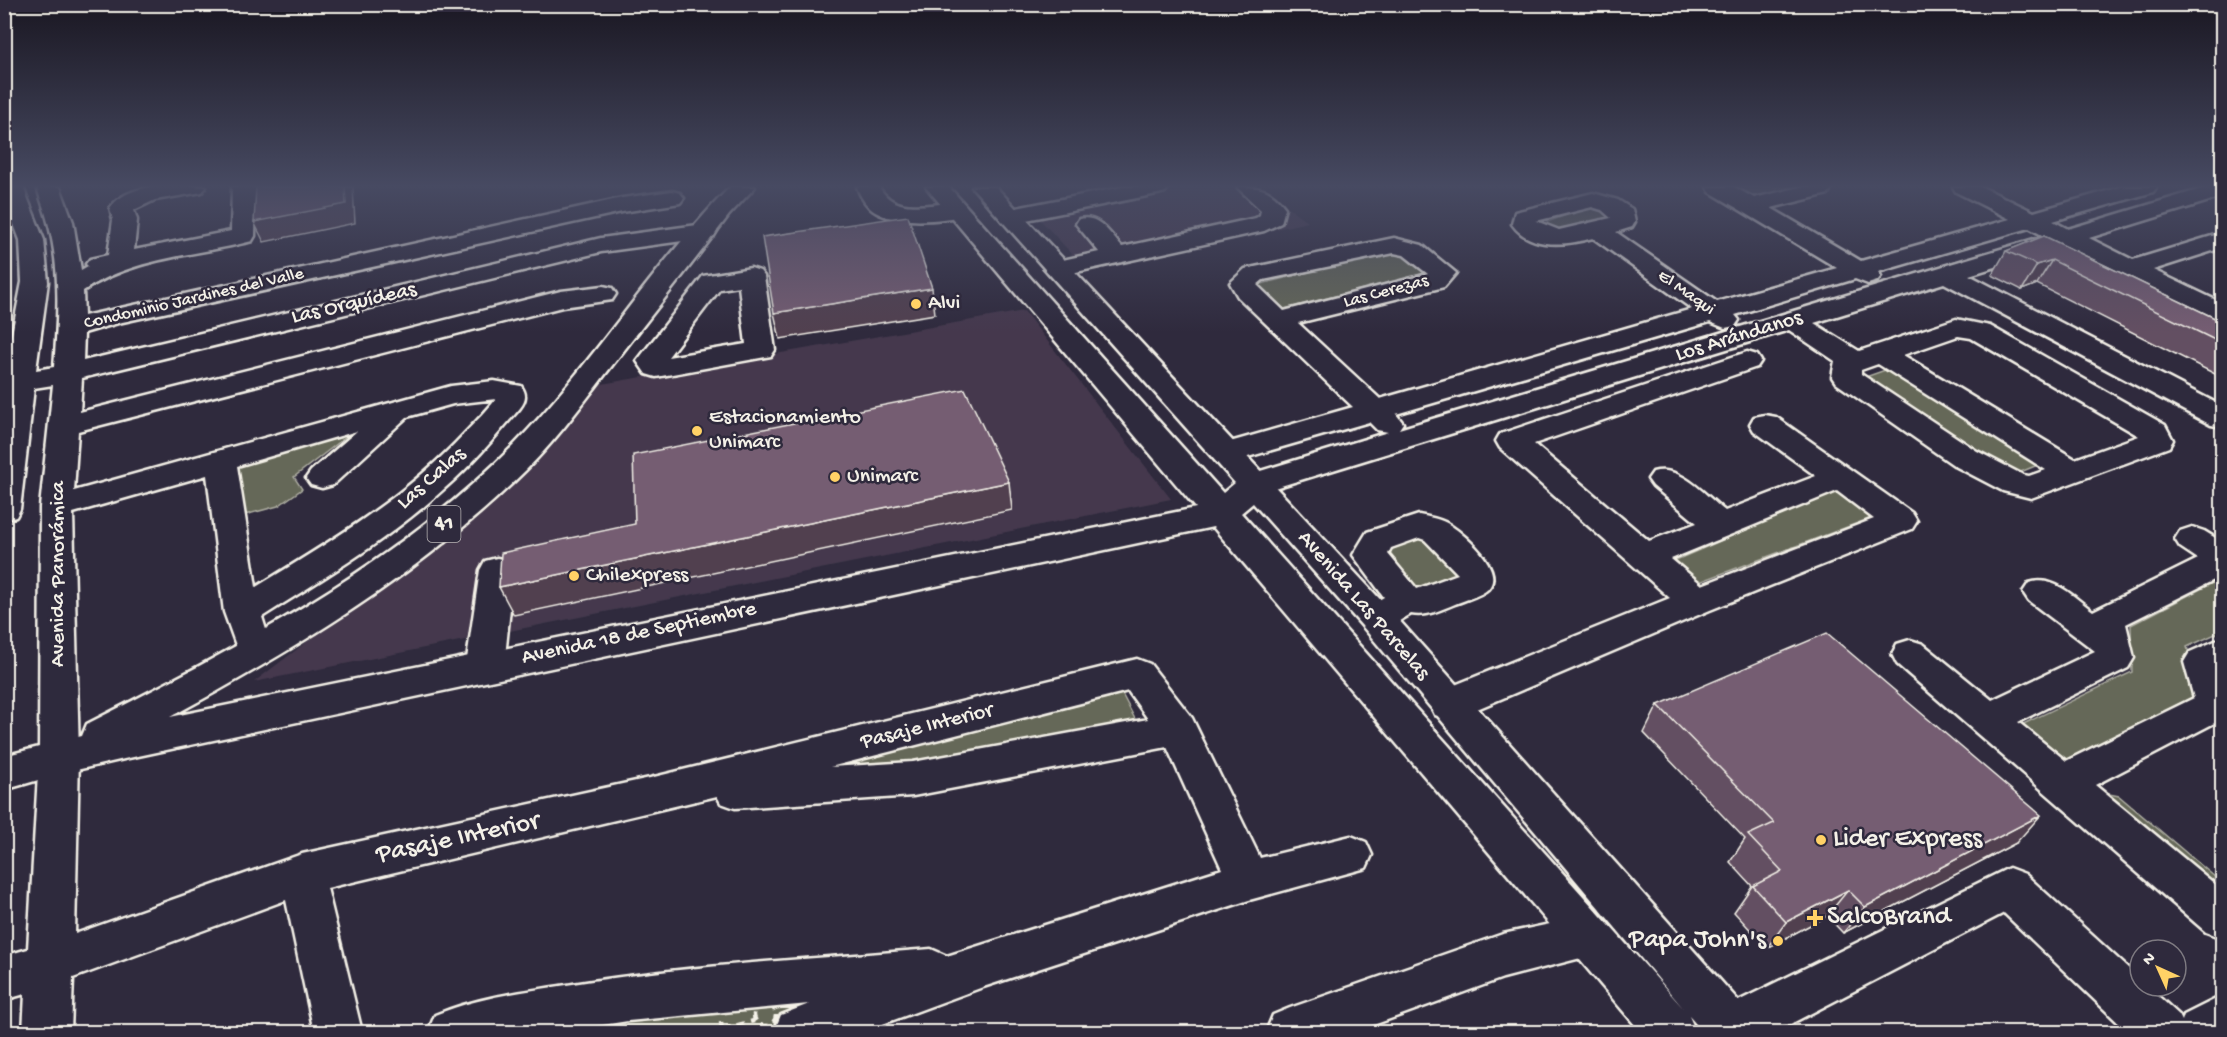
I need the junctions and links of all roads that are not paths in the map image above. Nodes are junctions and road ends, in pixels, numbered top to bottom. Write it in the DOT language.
graph roads {
  1 [pos="29,235"];
  2 [pos="64,235"];
  3 [pos="123,235"];
  4 [pos="243,235"];
  5 [pos="482,235"];
  6 [pos="672,235"];
  7 [pos="701,235"];
  8 [pos="979,235"];
  9 [pos="1028,235"];
  10 [pos="1098,235"];
  11 [pos="1211,235"];
  12 [pos="1605,235"];
  13 [pos="1800,235"];
  14 [pos="1977,235"];
  15 [pos="2060,235"];
  16 [pos="2074,235"];
  17 [pos="2065,238"];
  18 [pos="2223,240"];
  19 [pos="1116,256"];
  20 [pos="68,259"];
  21 [pos="120,262"];
  22 [pos="1058,268"];
  23 [pos="2129,269"];
  24 [pos="1857,270"];
  25 [pos="1947,274"];
  26 [pos="68,289"];
  27 [pos="1893,290"];
  28 [pos="603,294"];
  29 [pos="18,310"];
  30 [pos="1713,312"];
  31 [pos="2223,313"];
  32 [pos="1279,320"];
  33 [pos="1793,321"];
  34 [pos="628,327"];
  35 [pos="69,329"];
  36 [pos="675,330"];
  37 [pos="1747,348"];
  38 [pos="1868,358"];
  39 [pos="68,373"];
  40 [pos="12,384"];
  41 [pos="400,410"];
  42 [pos="1374,410"];
  43 [pos="2223,418"];
  44 [pos="1765,424"];
  45 [pos="64,425"];
  46 [pos="1405,438"];
  47 [pos="1227,453"];
  48 [pos="221,461"];
  49 [pos="6,462"];
  50 [pos="2072,472"];
  51 [pos="322,478"];
  52 [pos="1841,478"];
  53 [pos="1664,480"];
  54 [pos="1255,483"];
  55 [pos="56,507"];
  56 [pos="4,509"];
  57 [pos="1220,514"];
  58 [pos="1722,526"];
  59 [pos="2192,539"];
  60 [pos="1645,556"];
  61 [pos="2223,560"];
  62 [pos="497,570"];
  63 [pos="2041,592"];
  64 [pos="1697,601"];
  65 [pos="242,612"];
  66 [pos="2112,643"];
  67 [pos="255,652"];
  68 [pos="1910,654"];
  69 [pos="485,666"];
  70 [pos="2218,672"];
  71 [pos="1449,704"];
  72 [pos="1987,720"];
  73 [pos="1178,729"];
  74 [pos="59,757"];
  75 [pos="4,773"];
  76 [pos="2061,783"];
  77 [pos="650,796"];
  78 [pos="1352,855"];
  79 [pos="302,874"];
  80 [pos="1249,880"];
  81 [pos="2223,917"];
  82 [pos="1587,937"];
  83 [pos="50,965"];
  84 [pos="983,965"];
  85 [pos="4,978"];
  86 [pos="2223,1019"];
  87 [pos="522,1024"];
  88 [pos="1733,1031"];
  89 [pos="47,1032"];
  90 [pos="338,1032"];
  91 [pos="452,1032"];
  92 [pos="798,1032"];
  93 [pos="1290,1032"];
  94 [pos="1672,1032"];
  95 [pos="2162,1032"];
  96 [pos="2201,1032"];
  1 -- 29 [label="street"];
  2 -- 20 [label="street, Avenida Panorámica"];
  3 -- 21 [label="street"];
  4 -- 21 [label="street"];
  5 -- 35 [label="street, Condominio Jardines del Valle"];
  6 -- 39 [label="street, Las Orquídeas"];
  7 -- 34 [label="street, Avenida 18 de Septiembre / 41"];
  8 -- 57 [label="street"];
  9 -- 22 [label="street, Avenida Las Parcelas"];
  10 -- 19 [label="street"];
  11 -- 19 [label="street"];
  12 -- 30 [label="street, El Maqui"];
  13 -- 24 [label="street"];
  14 -- 24 [label="street, Los Arándanos"];
  15 -- 17 [label="street"];
  16 -- 17 [label="street, Los Arándanos"];
  17 -- 23 [label="street"];
  17 -- 25 [label="street, Los Arándanos"];
  18 -- 23 [label="street"];
  19 -- 22 [label="street"];
  20 -- 21 [label="street"];
  20 -- 26 [label="street, Avenida Panorámica"];
  21 -- 26 [label="street"];
  22 -- 47 [label="street, Avenida Las Parcelas"];
  23 -- 31 [label="street"];
  24 -- 27 [label="street"];
  24 -- 30 [label="street, Los Arándanos"];
  25 -- 27 [label="street, Los Arándanos"];
  25 -- 43 [label="street"];
  26 -- 35 [label="street, Avenida Panorámica"];
  27 -- 33 [label="street, Los Arándanos"];
  28 -- 45 [label="street"];
  29 -- 40 [label="street"];
  30 -- 37 [label="street, El Maqui"];
  30 -- 42 [label="street, Los Arándanos"];
  32 -- 32 [label="street, Las Cerezas"];
  32 -- 42 [label="street, Las Cerezas"];
  33 -- 37 [label="street, Los Arándanos"];
  33 -- 38 [label="street"];
  34 -- 36 [label="street"];
  34 -- 67 [label="street, Avenida 18 de Septiembre / 41"];
  35 -- 39 [label="street, Avenida Panorámica"];
  37 -- 46 [label="street, Los Arándanos"];
  37 -- 60 [label="street"];
  38 -- 50 [label="street"];
  38 -- 50 [label="street"];
  38 -- 50 [label="street"];
  39 -- 40 [label="street, Las Orquídeas"];
  39 -- 45 [label="street, Avenida Panorámica"];
  40 -- 49 [label="street"];
  41 -- 48 [label="street, Las Calas"];
  41 -- 51 [label="street, Las Calas"];
  41 -- 65 [label="street, Las Calas"];
  42 -- 46 [label="street, Las Cerezas"];
  42 -- 47 [label="street, Los Arándanos"];
  44 -- 52 [label="street"];
  45 -- 55 [label="street, Avenida Panorámica"];
  46 -- 54 [label="street, Los Arándanos"];
  47 -- 54 [label="street, Avenida Las Parcelas"];
  48 -- 55 [label="street, Las Calas"];
  48 -- 65 [label="street"];
  49 -- 56 [label="street"];
  52 -- 58 [label="street"];
  52 -- 64 [label="street"];
  53 -- 58 [label="street"];
  54 -- 57 [label="street"];
  54 -- 71 [label="street, Avenida Las Parcelas"];
  55 -- 74 [label="street, Avenida Panorámica"];
  57 -- 69 [label="street, Avenida 18 de Septiembre"];
  57 -- 82 [label="street"];
  58 -- 60 [label="street"];
  59 -- 61 [label="street"];
  60 -- 64 [label="street"];
  61 -- 66 [label="street"];
  62 -- 69 [label="street"];
  63 -- 66 [label="street"];
  64 -- 71 [label="street"];
  65 -- 67 [label="street"];
  66 -- 72 [label="street"];
  67 -- 74 [label="street, Avenida 18 de Septiembre / 41"];
  68 -- 72 [label="street"];
  69 -- 74 [label="street, Avenida 18 de Septiembre"];
  70 -- 76 [label="street"];
  71 -- 88 [label="street, Avenida Las Parcelas"];
  72 -- 76 [label="street"];
  73 -- 77 [label="street, Pasaje Interior"];
  73 -- 77 [label="street, Pasaje Interior"];
  73 -- 80 [label="street, Pasaje Interior"];
  74 -- 75 [label="street, Avenida 18 de Septiembre / 41"];
  74 -- 83 [label="street, Avenida Panorámica"];
  76 -- 81 [label="street"];
  77 -- 79 [label="street, Pasaje Interior"];
  78 -- 80 [label="street"];
  79 -- 83 [label="street, Pasaje Interior"];
  79 -- 90 [label="street"];
  80 -- 84 [label="street"];
  82 -- 93 [label="street"];
  82 -- 94 [label="street"];
  83 -- 85 [label="street"];
  83 -- 89 [label="street, Avenida Panorámica"];
  84 -- 87 [label="street"];
  84 -- 92 [label="street"];
  86 -- 96 [label="street"];
  87 -- 91 [label="street"];
  88 -- 95 [label="street"];
}
